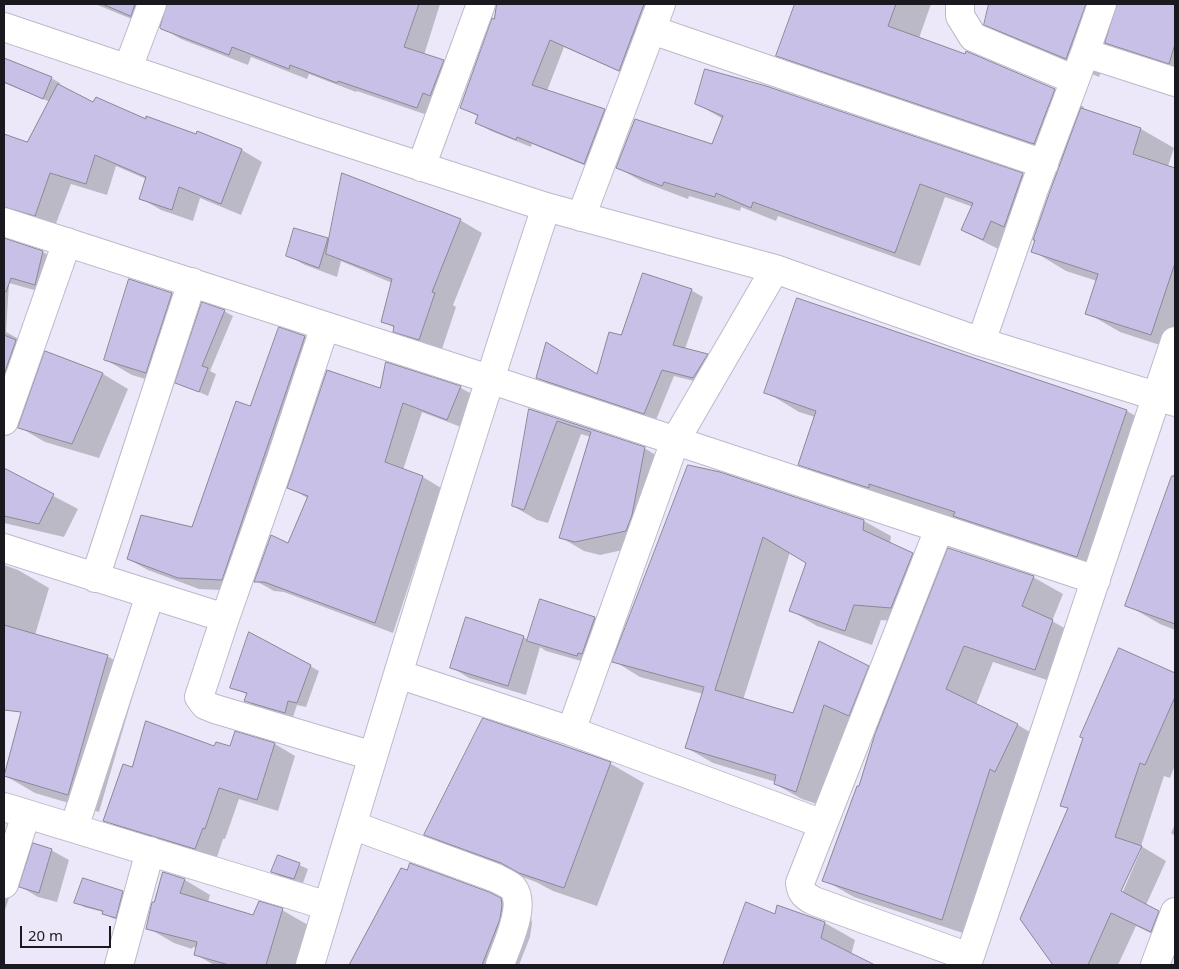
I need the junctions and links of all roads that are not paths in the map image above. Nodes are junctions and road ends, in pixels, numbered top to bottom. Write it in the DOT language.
graph roads {
  1 [pos="152,4"];
  2 [pos="662,4"];
  3 [pos="960,4"];
  4 [pos="1102,4"];
  5 [pos="476,5"];
  6 [pos="4,27"];
  7 [pos="652,30"];
  8 [pos="1085,53"];
  9 [pos="128,68"];
  10 [pos="1075,80"];
  11 [pos="1175,82"];
  12 [pos="1044,164"];
  13 [pos="421,167"];
  14 [pos="546,207"];
  15 [pos="581,218"];
  16 [pos="4,222"];
  17 [pos="67,242"];
  18 [pos="774,269"];
  19 [pos="192,282"];
  20 [pos="325,326"];
  21 [pos="1175,341"];
  22 [pos="981,342"];
  23 [pos="489,379"];
  24 [pos="1166,399"];
  25 [pos="4,420"];
  26 [pos="675,441"];
  27 [pos="939,529"];
  28 [pos="4,548"];
  29 [pos="95,578"];
  30 [pos="1096,580"];
  31 [pos="150,595"];
  32 [pos="226,618"];
  33 [pos="398,674"];
  34 [pos="571,731"];
  35 [pos="373,756"];
  36 [pos="15,810"];
  37 [pos="823,824"];
  38 [pos="352,825"];
  39 [pos="74,828"];
  40 [pos="150,851"];
  41 [pos="4,884"];
  42 [pos="328,906"];
  43 [pos="1175,912"];
  44 [pos="968,961"];
  45 [pos="118,965"];
  46 [pos="310,965"];
  47 [pos="500,965"];
  48 [pos="1155,965"];
  1 -- 9 [label="street"];
  2 -- 7 [label="street"];
  3 -- 10 [label="street"];
  4 -- 8 [label="street"];
  5 -- 13 [label="street"];
  6 -- 9 [label="street"];
  7 -- 12 [label="street"];
  7 -- 15 [label="street"];
  8 -- 10 [label="street"];
  8 -- 11 [label="street"];
  9 -- 13 [label="street"];
  10 -- 12 [label="street"];
  12 -- 22 [label="street"];
  13 -- 14 [label="street"];
  14 -- 15 [label="street"];
  14 -- 23 [label="street"];
  15 -- 18 [label="street"];
  16 -- 17 [label="street"];
  17 -- 19 [label="street"];
  17 -- 25 [label="street"];
  18 -- 22 [label="street"];
  18 -- 26 [label="street"];
  19 -- 20 [label="street"];
  19 -- 29 [label="street"];
  20 -- 23 [label="street"];
  20 -- 32 [label="street"];
  21 -- 24 [label="street"];
  22 -- 24 [label="street"];
  23 -- 26 [label="street"];
  23 -- 33 [label="street"];
  24 -- 30 [label="street"];
  26 -- 27 [label="street"];
  26 -- 34 [label="street"];
  27 -- 30 [label="street"];
  27 -- 37 [label="street"];
  28 -- 29 [label="street"];
  29 -- 31 [label="street"];
  30 -- 44 [label="street"];
  31 -- 32 [label="street"];
  31 -- 39 [label="street"];
  32 -- 35 [label="street"];
  33 -- 34 [label="street"];
  33 -- 35 [label="street"];
  34 -- 37 [label="street"];
  35 -- 38 [label="street"];
  36 -- 39 [label="street"];
  36 -- 41 [label="street"];
  37 -- 44 [label="street"];
  38 -- 42 [label="street"];
  38 -- 47 [label="street"];
  39 -- 40 [label="street"];
  40 -- 42 [label="street"];
  40 -- 45 [label="street"];
  42 -- 46 [label="street"];
  43 -- 48 [label="street"];
}
